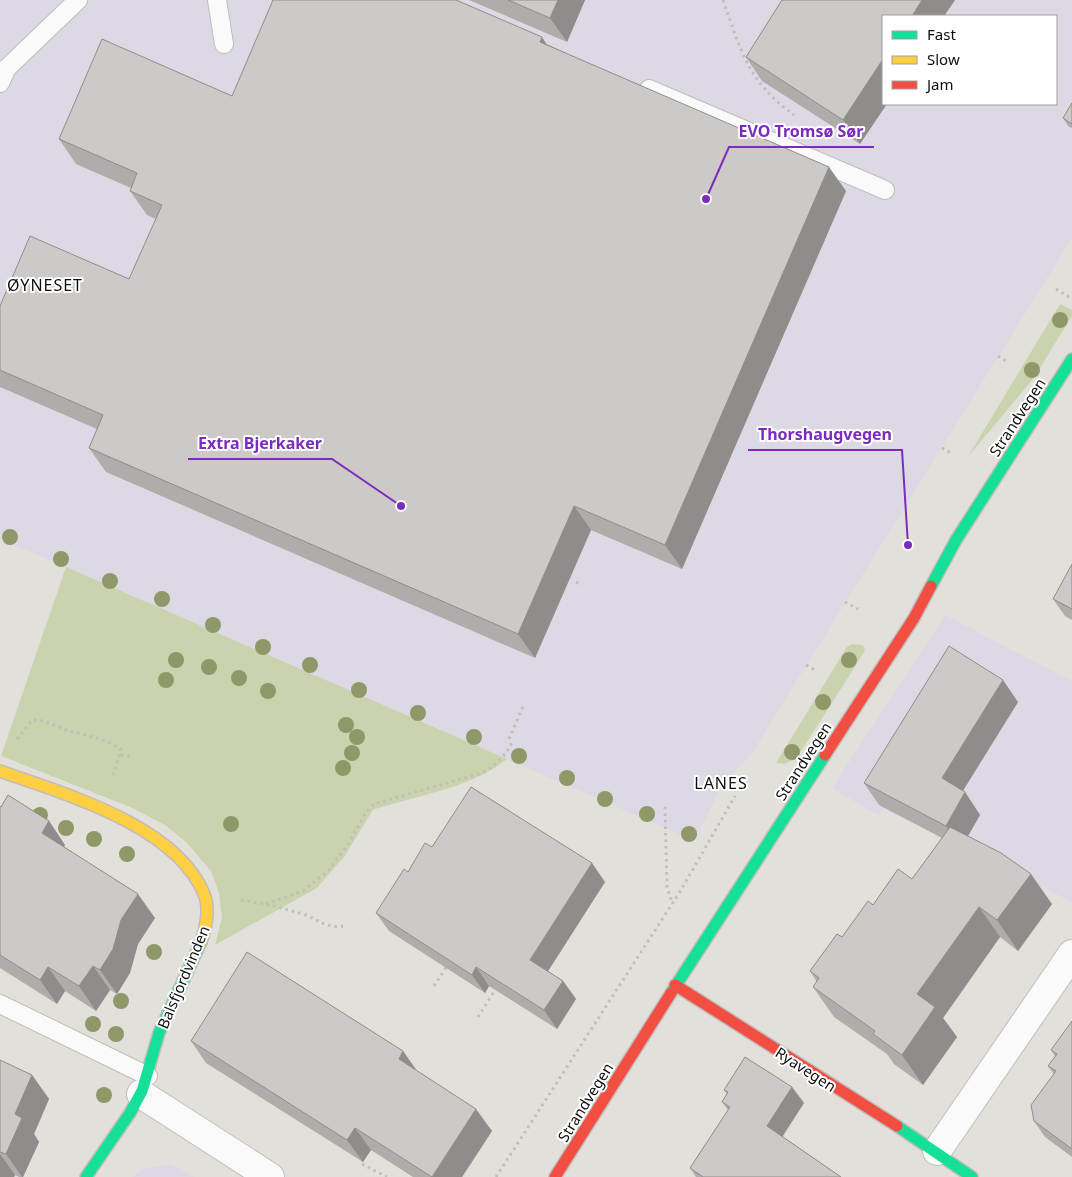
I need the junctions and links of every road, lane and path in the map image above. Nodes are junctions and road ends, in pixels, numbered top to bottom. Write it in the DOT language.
graph roads {
  1 [pos="78,0"];
  2 [pos="217,0"];
  3 [pos="723,0"];
  4 [pos="224,44"];
  5 [pos="632,82"];
  6 [pos="0,83"];
  7 [pos="798,118"];
  8 [pos="885,190"];
  9 [pos="1056,289"];
  10 [pos="1072,299"];
  11 [pos="998,356"];
  12 [pos="1072,359"];
  13 [pos="1009,363"];
  14 [pos="942,448"];
  15 [pos="952,454"];
  16 [pos="576,582"];
  17 [pos="582,585"];
  18 [pos="845,602"];
  19 [pos="858,609"];
  20 [pos="806,665"];
  21 [pos="817,671"];
  22 [pos="524,704"];
  23 [pos="508,739"];
  24 [pos="14,741"];
  25 [pos="513,741"];
  26 [pos="121,754"];
  27 [pos="131,757"];
  28 [pos="0,771"];
  29 [pos="736,796"];
  30 [pos="665,807"];
  31 [pos="100,809"];
  32 [pos="205,899"];
  33 [pos="672,903"];
  34 [pos="266,904"];
  35 [pos="343,926"];
  36 [pos="1072,954"];
  37 [pos="450,961"];
  38 [pos="499,983"];
  39 [pos="675,985"];
  40 [pos="434,986"];
  41 [pos="0,1004"];
  42 [pos="478,1017"];
  43 [pos="145,1085"];
  44 [pos="937,1150"];
  45 [pos="362,1164"];
  46 [pos="86,1177"];
  47 [pos="270,1177"];
  48 [pos="387,1177"];
  49 [pos="496,1177"];
  50 [pos="555,1177"];
  51 [pos="972,1177"];
  1 -- 6 [label="lane"];
  2 -- 4 [label="lane"];
  3 -- 7 [label="path"];
  5 -- 8 [label="lane"];
  9 -- 10 [label="path"];
  11 -- 13 [label="path"];
  12 -- 39 [label="street, Strandvegen"];
  14 -- 15 [label="path"];
  16 -- 17 [label="path"];
  18 -- 19 [label="path"];
  20 -- 21 [label="path"];
  22 -- 23 [label="path"];
  24 -- 26 [label="path"];
  25 -- 34 [label="path"];
  26 -- 27 [label="path"];
  26 -- 31 [label="path"];
  28 -- 31 [label="street, Balsfjordvinden"];
  29 -- 33 [label="path"];
  30 -- 33 [label="path"];
  31 -- 32 [label="street, Balsfjordvinden"];
  32 -- 34 [label="path"];
  32 -- 43 [label="street, Balsfjordvinden"];
  33 -- 49 [label="path"];
  34 -- 35 [label="path"];
  36 -- 44 [label="street"];
  37 -- 40 [label="path"];
  38 -- 42 [label="path"];
  39 -- 44 [label="street, Ryavegen"];
  39 -- 50 [label="street, Strandvegen"];
  41 -- 43 [label="lane"];
  43 -- 46 [label="street, Balsfjordvinden"];
  43 -- 47 [label="street"];
  44 -- 51 [label="street, Ryavegen"];
  45 -- 48 [label="path"];
}
